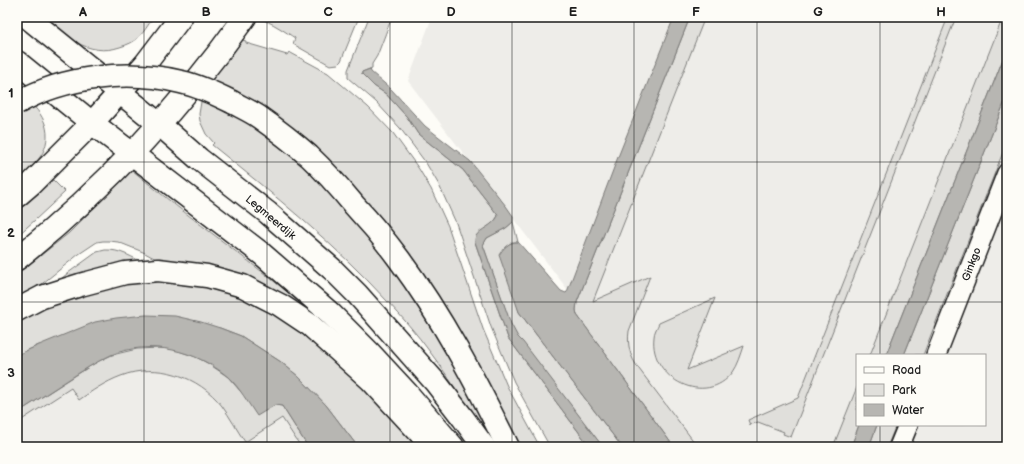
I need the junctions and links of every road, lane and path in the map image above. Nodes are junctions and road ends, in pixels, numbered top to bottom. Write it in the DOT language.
graph roads {
  1 [pos="27,17"];
  2 [pos="181,17"];
  3 [pos="245,17"];
  4 [pos="17,62"];
  5 [pos="120,92"];
  6 [pos="17,103"];
  7 [pos="92,123"];
  8 [pos="160,124"];
  9 [pos="132,154"];
  10 [pos="1007,173"];
  11 [pos="17,196"];
  12 [pos="17,259"];
  13 [pos="17,310"];
  14 [pos="936,354"];
  15 [pos="908,426"];
  16 [pos="433,447"];
  17 [pos="453,447"];
  18 [pos="484,447"];
  19 [pos="508,447"];
  20 [pos="899,447"];
  1 -- 5 [label="main road, Legmeerdijk"];
  2 -- 5 [label="main road"];
  3 -- 8 [label="main road"];
  4 -- 7 [label="main road"];
  5 -- 7 [label="main road"];
  5 -- 8 [label="main road, Legmeerdijk"];
  6 -- 19 [label="main road, bridge"];
  7 -- 9 [label="main road"];
  7 -- 11 [label="main road"];
  8 -- 9 [label="main road"];
  8 -- 18 [label="main road, Legmeerdijk"];
  9 -- 12 [label="main road"];
  9 -- 17 [label="main road"];
  10 -- 14 [label="street, Ginkgo"];
  13 -- 16 [label="main road"];
  15 -- 20 [label="street"];
}
